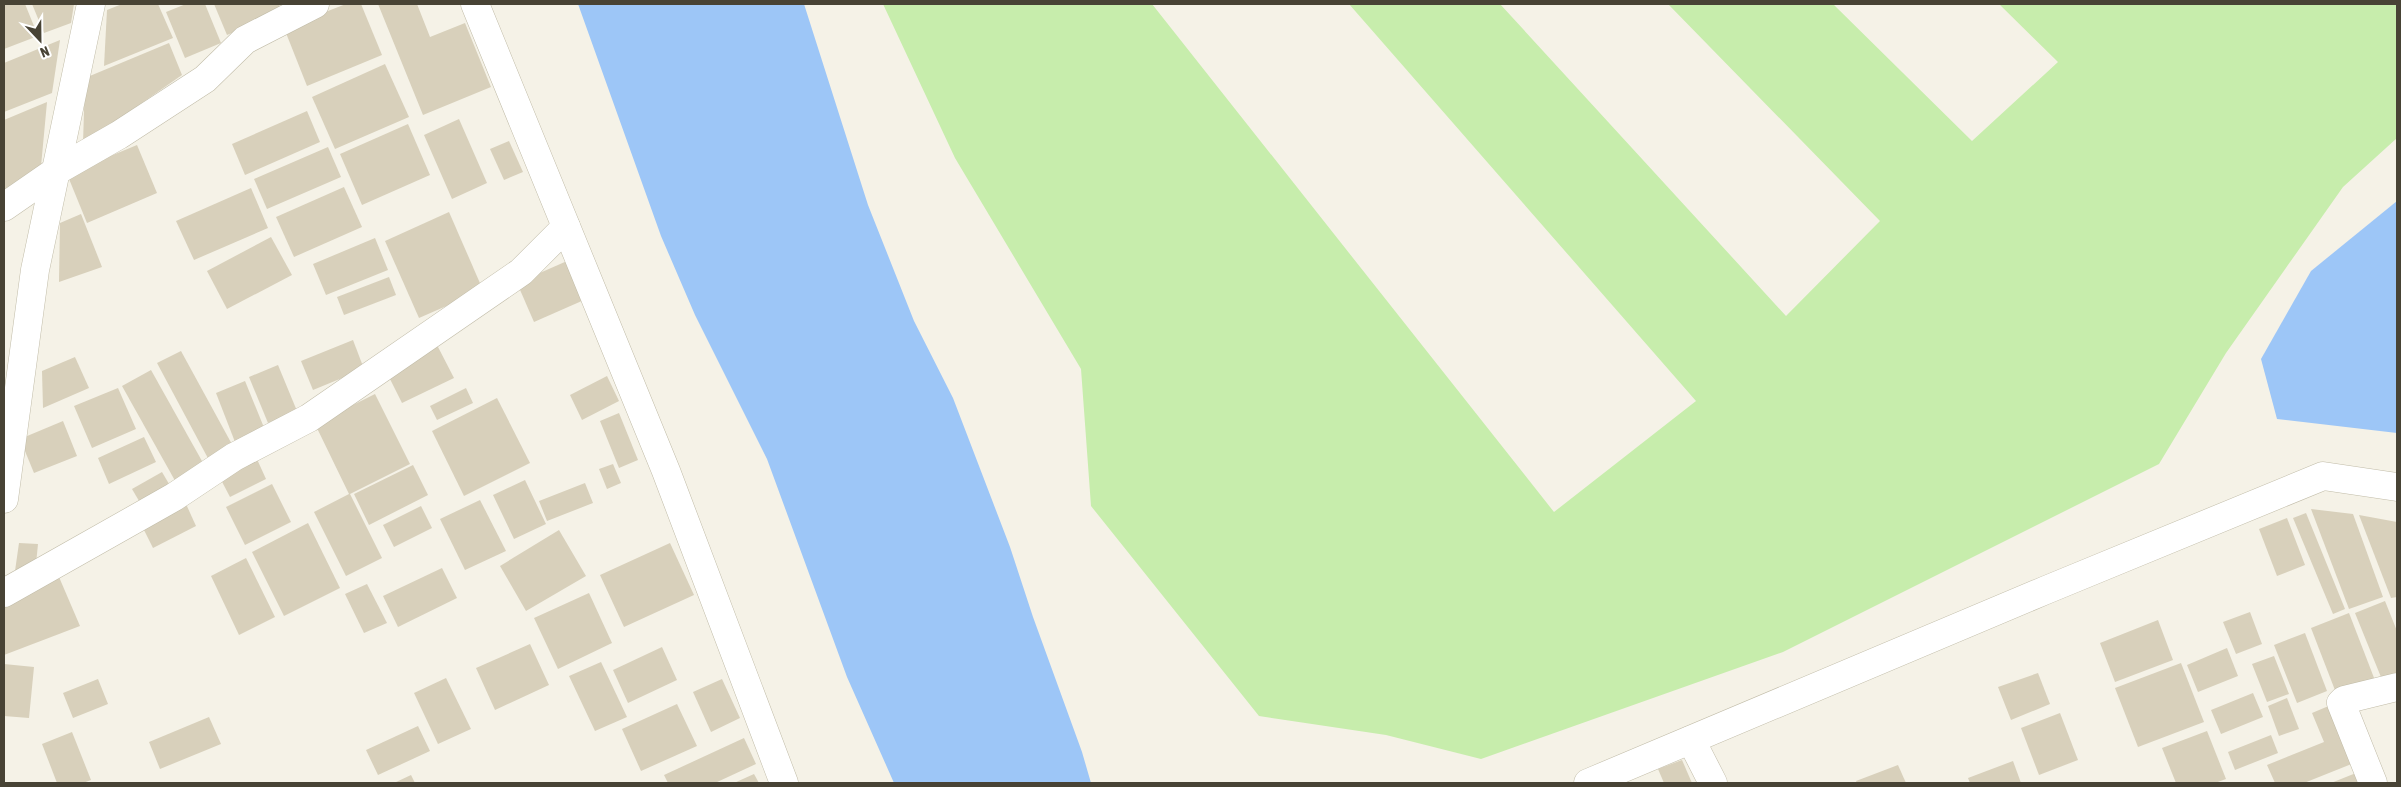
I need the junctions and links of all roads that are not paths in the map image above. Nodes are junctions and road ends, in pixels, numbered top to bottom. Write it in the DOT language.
graph roads {
  1 [pos="91,4"];
  2 [pos="315,4"];
  3 [pos="474,4"];
  4 [pos="56,171"];
  5 [pos="4,207"];
  6 [pos="566,227"];
  7 [pos="2397,487"];
  8 [pos="4,498"];
  9 [pos="4,593"];
  10 [pos="2397,687"];
  11 [pos="1691,740"];
  12 [pos="784,783"];
  13 [pos="1588,783"];
  14 [pos="1713,783"];
  15 [pos="2373,783"];
  1 -- 4 [label="street"];
  2 -- 4 [label="street"];
  3 -- 6 [label="street"];
  4 -- 5 [label="street"];
  4 -- 8 [label="street"];
  6 -- 9 [label="street"];
  6 -- 12 [label="street"];
  7 -- 11 [label="street"];
  10 -- 15 [label="street"];
  11 -- 13 [label="street"];
  11 -- 14 [label="street"];
}
